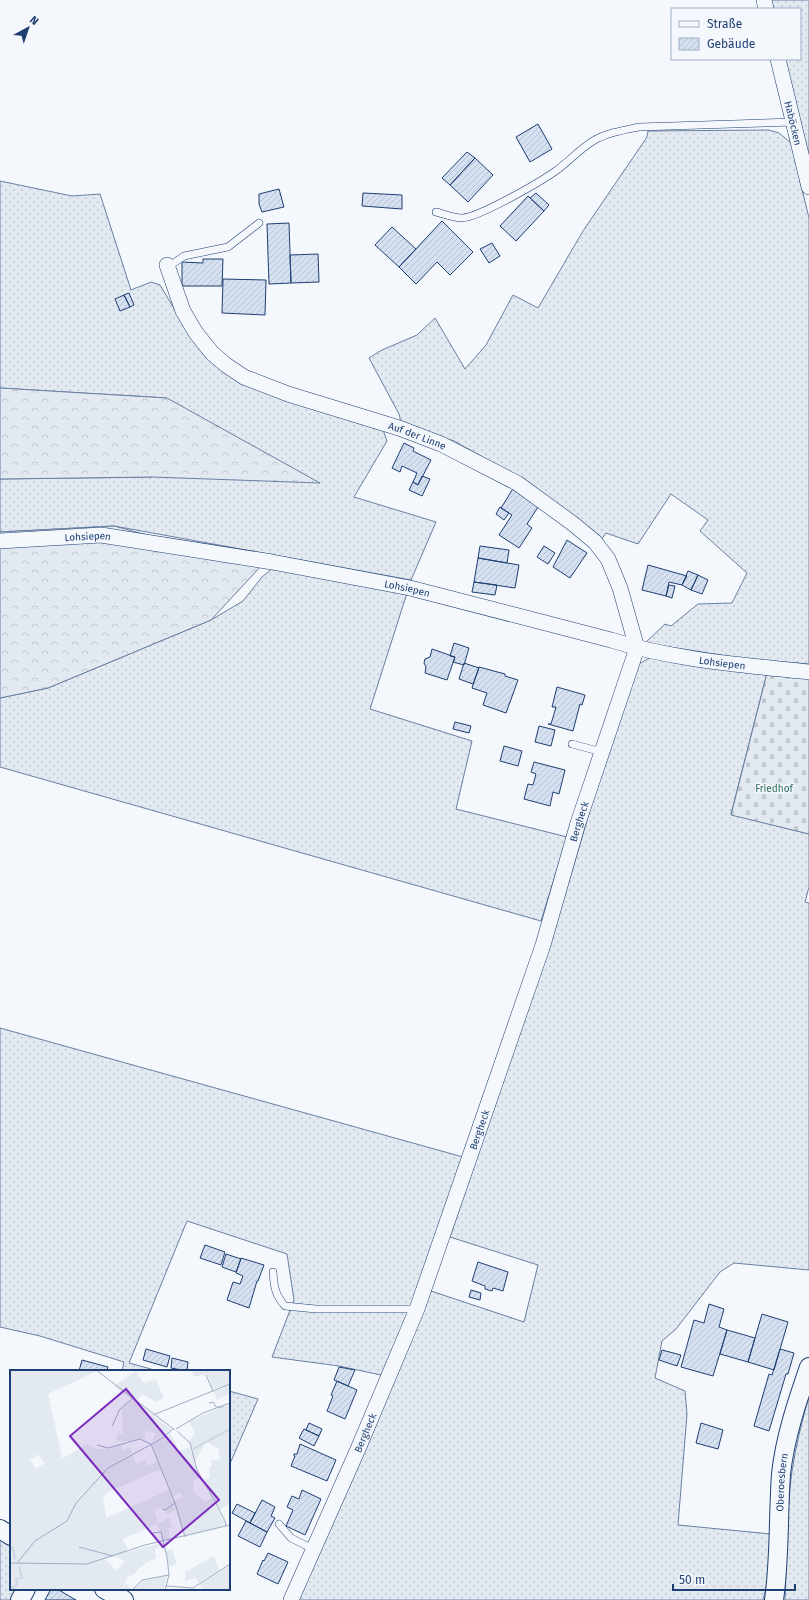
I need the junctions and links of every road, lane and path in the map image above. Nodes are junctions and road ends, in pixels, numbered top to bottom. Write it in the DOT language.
graph roads {
  1 [pos="778,60"];
  2 [pos="793,122"];
  3 [pos="809,187"];
  4 [pos="436,212"];
  5 [pos="259,223"];
  6 [pos="167,266"];
  7 [pos="0,541"];
  8 [pos="637,648"];
  9 [pos="809,672"];
  10 [pos="572,744"];
  11 [pos="602,752"];
  12 [pos="273,1272"];
  13 [pos="417,1309"];
  14 [pos="809,1367"];
  15 [pos="279,1524"];
  16 [pos="0,1529"];
  17 [pos="10,1535"];
  18 [pos="313,1549"];
  19 [pos="25,1590"];
  20 [pos="106,1590"];
  21 [pos="20,1600"];
  22 [pos="124,1600"];
  23 [pos="291,1600"];
  24 [pos="774,1600"];
  1 -- 2 [label="street, Haböcken"];
  2 -- 3 [label="street, Haböcken"];
  2 -- 4 [label="lane"];
  5 -- 6 [label="lane"];
  6 -- 8 [label="street, Auf der Linne"];
  7 -- 8 [label="street, Lohsiepen"];
  8 -- 9 [label="street, Lohsiepen"];
  8 -- 11 [label="street, Bergheck"];
  10 -- 11 [label="lane"];
  11 -- 13 [label="street, Bergheck"];
  12 -- 13 [label="lane"];
  13 -- 18 [label="street, Bergheck"];
  14 -- 24 [label="street, Oberoesbern"];
  15 -- 18 [label="lane"];
  16 -- 17 [label="street"];
  18 -- 23 [label="street, Bergheck"];
  19 -- 21 [label="street"];
  20 -- 22 [label="street"];
}
